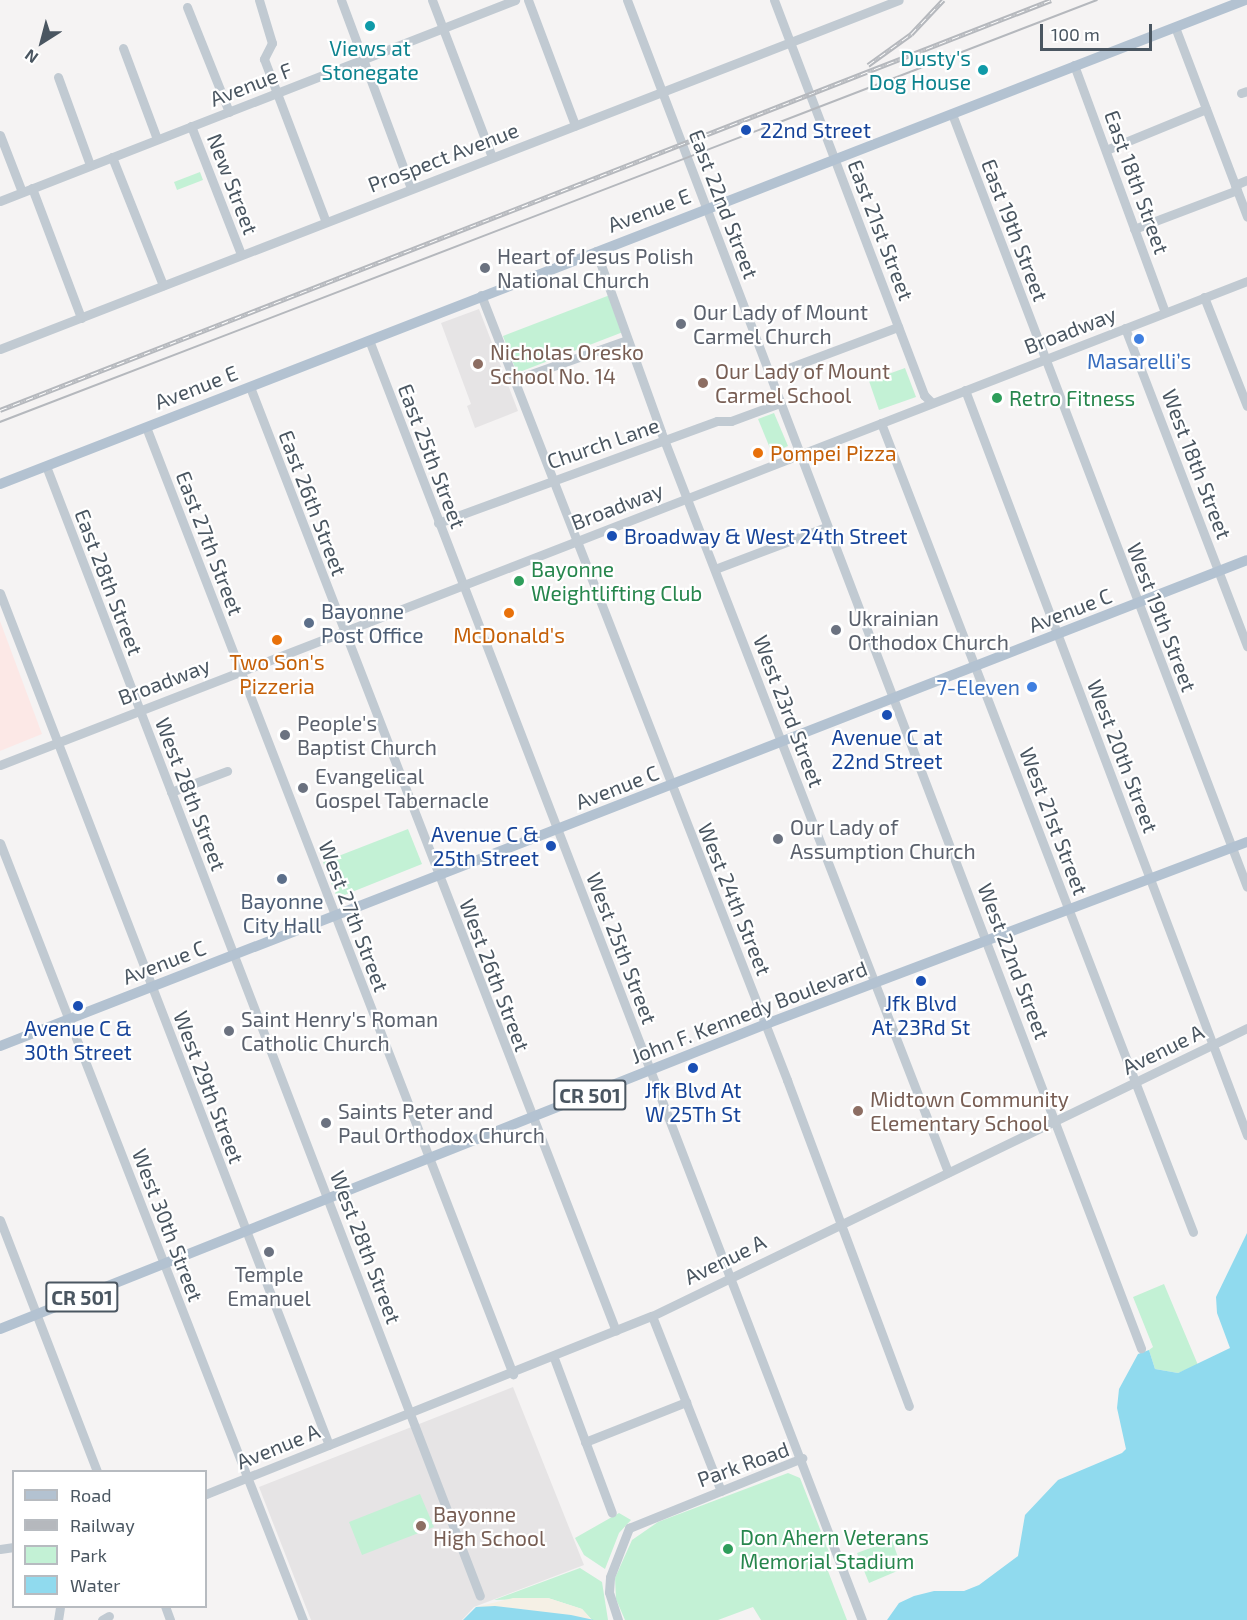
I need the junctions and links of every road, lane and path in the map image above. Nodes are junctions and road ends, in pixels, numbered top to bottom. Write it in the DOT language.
graph roads {
  1 [pos="259,0"];
  2 [pos="341,0"];
  3 [pos="432,0"];
  4 [pos="515,0"];
  5 [pos="528,0"];
  6 [pos="627,0"];
  7 [pos="774,0"];
  8 [pos="899,0"];
  9 [pos="1245,0"];
  10 [pos="187,7"];
  11 [pos="1175,27"];
  12 [pos="443,29"];
  13 [pos="791,43"];
  14 [pos="123,48"];
  15 [pos="363,60"];
  16 [pos="1074,65"];
  17 [pos="58,77"];
  18 [pos="662,92"];
  19 [pos="276,94"];
  20 [pos="1206,109"];
  21 [pos="229,112"];
  22 [pos="952,114"];
  23 [pos="575,125"];
  24 [pos="191,126"];
  25 [pos="0,135"];
  26 [pos="157,139"];
  27 [pos="1106,150"];
  28 [pos="112,157"];
  29 [pos="492,157"];
  30 [pos="834,159"];
  31 [pos="90,165"];
  32 [pos="1247,180"];
  33 [pos="32,188"];
  34 [pos="411,188"];
  35 [pos="1236,188"];
  36 [pos="22,192"];
  37 [pos="0,201"];
  38 [pos="706,208"];
  39 [pos="1247,218"];
  40 [pos="326,222"];
  41 [pos="1134,229"];
  42 [pos="596,251"];
  43 [pos="241,255"];
  44 [pos="1247,280"];
  45 [pos="163,285"];
  46 [pos="481,295"];
  47 [pos="1204,297"];
  48 [pos="1165,312"];
  49 [pos="81,318"];
  50 [pos="898,327"];
  51 [pos="1125,328"];
  52 [pos="0,337"];
  53 [pos="369,340"];
  54 [pos="627,340"];
  55 [pos="2,348"];
  56 [pos="1044,359"];
  57 [pos="770,375"];
  58 [pos="514,381"];
  59 [pos="250,387"];
  60 [pos="964,390"];
  61 [pos="932,403"];
  62 [pos="780,404"];
  63 [pos="1247,406"];
  64 [pos="881,423"];
  65 [pos="146,428"];
  66 [pos="664,440"];
  67 [pos="799,454"];
  68 [pos="46,466"];
  69 [pos="552,479"];
  70 [pos="0,484"];
  71 [pos="687,498"];
  72 [pos="438,523"];
  73 [pos="826,527"];
  74 [pos="576,542"];
  75 [pos="1247,560"];
  76 [pos="715,569"];
  77 [pos="1219,572"];
  78 [pos="462,585"];
  79 [pos="0,593"];
  80 [pos="1138,605"];
  81 [pos="342,632"];
  82 [pos="1057,637"];
  83 [pos="1247,646"];
  84 [pos="975,669"];
  85 [pos="240,672"];
  86 [pos="894,698"];
  87 [pos="139,710"];
  88 [pos="56,743"];
  89 [pos="781,744"];
  90 [pos="0,765"];
  91 [pos="227,771"];
  92 [pos="671,787"];
  93 [pos="171,792"];
  94 [pos="557,831"];
  95 [pos="1247,842"];
  96 [pos="0,843"];
  97 [pos="1232,848"];
  98 [pos="1150,876"];
  99 [pos="438,877"];
  100 [pos="1247,887"];
  101 [pos="1069,909"];
  102 [pos="335,916"];
  103 [pos="987,941"];
  104 [pos="234,956"];
  105 [pos="875,983"];
  106 [pos="152,989"];
  107 [pos="69,1019"];
  108 [pos="766,1024"];
  109 [pos="1247,1028"];
  110 [pos="1214,1044"];
  111 [pos="0,1046"];
  112 [pos="650,1071"];
  113 [pos="1135,1083"];
  114 [pos="530,1119"];
  115 [pos="1056,1119"];
  116 [pos="1247,1135"];
  117 [pos="429,1158"];
  118 [pos="948,1172"];
  119 [pos="328,1199"];
  120 [pos="0,1220"];
  121 [pos="840,1223"];
  122 [pos="246,1231"];
  123 [pos="1193,1232"];
  124 [pos="164,1264"];
  125 [pos="730,1276"];
  126 [pos="36,1315"];
  127 [pos="652,1316"];
  128 [pos="0,1329"];
  129 [pos="616,1331"];
  130 [pos="1141,1348"];
  131 [pos="554,1358"];
  132 [pos="513,1374"];
  133 [pos="686,1402"];
  134 [pos="909,1406"];
  135 [pos="410,1413"];
  136 [pos="585,1442"];
  137 [pos="329,1445"];
  138 [pos="802,1458"];
  139 [pos="96,1470"];
  140 [pos="246,1478"];
  141 [pos="721,1491"];
  142 [pos="207,1494"];
  143 [pos="612,1513"];
  144 [pos="480,1596"];
  145 [pos="60,1608"];
  146 [pos="58,1620"];
  147 [pos="303,1620"];
  148 [pos="618,1620"];
  149 [pos="862,1620"];
  1 -- 19 [label="street"];
  2 -- 15 [label="street"];
  3 -- 12 [label="street"];
  4 -- 12 [label="street, Avenue F"];
  5 -- 23 [label="street"];
  6 -- 18 [label="street, East 22nd Street"];
  7 -- 13 [label="street, East 21st Street"];
  8 -- 13 [label="street, Prospect Avenue"];
  9 -- 11 [label="main road, Avenue E"];
  10 -- 21 [label="street"];
  11 -- 16 [label="main road, Avenue E"];
  11 -- 20 [label="street"];
  12 -- 15 [label="street, Avenue F"];
  12 -- 29 [label="street"];
  13 -- 18 [label="street, Prospect Avenue"];
  13 -- 30 [label="street, East 21st Street"];
  14 -- 26 [label="street"];
  15 -- 19 [label="street, Avenue F"];
  15 -- 34 [label="street"];
  16 -- 22 [label="main road, Avenue E"];
  16 -- 27 [label="street, East 18th Street"];
  17 -- 31 [label="street"];
  18 -- 23 [label="street, Prospect Avenue"];
  18 -- 38 [label="street, East 22nd Street"];
  19 -- 21 [label="street, Avenue F"];
  19 -- 40 [label="street"];
  20 -- 27 [label="street"];
  20 -- 35 [label="street"];
  21 -- 24 [label="street, Avenue F"];
  22 -- 30 [label="main road, Avenue E"];
  22 -- 56 [label="street, East 19th Street"];
  23 -- 29 [label="street, Prospect Avenue"];
  24 -- 26 [label="street, Avenue F"];
  24 -- 43 [label="street, New Street"];
  25 -- 36 [label="street"];
  26 -- 28 [label="street, Avenue F"];
  27 -- 41 [label="street, East 18th Street"];
  28 -- 31 [label="street, Avenue F"];
  28 -- 45 [label="street"];
  29 -- 34 [label="street, Prospect Avenue"];
  30 -- 38 [label="main road, Avenue E"];
  30 -- 50 [label="street, East 21st Street"];
  31 -- 33 [label="street, Avenue F"];
  32 -- 35 [label="street"];
  33 -- 36 [label="street, Avenue F"];
  33 -- 49 [label="street"];
  34 -- 40 [label="street, Prospect Avenue"];
  35 -- 39 [label="street"];
  35 -- 41 [label="street"];
  36 -- 37 [label="street, Avenue F"];
  38 -- 42 [label="main road, Avenue E"];
  38 -- 57 [label="street, East 22nd Street"];
  40 -- 43 [label="street, Prospect Avenue"];
  41 -- 48 [label="street, East 18th Street"];
  42 -- 46 [label="main road, Avenue E"];
  42 -- 54 [label="street, West 23rd Street"];
  43 -- 45 [label="street, Prospect Avenue"];
  44 -- 47 [label="street, Broadway"];
  45 -- 49 [label="street, Prospect Avenue"];
  46 -- 53 [label="main road, Avenue E"];
  46 -- 58 [label="street, West 24th Street"];
  47 -- 48 [label="street, Broadway"];
  47 -- 63 [label="street"];
  48 -- 51 [label="street, Broadway"];
  49 -- 55 [label="street, Prospect Avenue"];
  50 -- 57 [label="street"];
  50 -- 61 [label="street, East 21st Street"];
  51 -- 56 [label="street, Broadway"];
  51 -- 77 [label="street, West 18th Street"];
  52 -- 55 [label="street"];
  53 -- 59 [label="main road, Avenue E"];
  53 -- 72 [label="street, East 25th Street"];
  54 -- 58 [label="street"];
  54 -- 66 [label="street, West 23rd Street"];
  56 -- 60 [label="street, Broadway"];
  56 -- 80 [label="street, West 19th Street"];
  57 -- 62 [label="street, East 22nd Street"];
  58 -- 69 [label="street, West 24th Street"];
  59 -- 65 [label="main road, Avenue E"];
  59 -- 81 [label="street, East 26th Street"];
  60 -- 61 [label="street, Broadway"];
  60 -- 82 [label="street, West 20th Street"];
  61 -- 64 [label="street, Broadway"];
  62 -- 66 [label="street, Church Lane"];
  62 -- 67 [label="street, East 22nd Street"];
  64 -- 67 [label="street, Broadway"];
  64 -- 84 [label="street, West 21st Street"];
  65 -- 68 [label="main road, Avenue E"];
  65 -- 85 [label="street, East 27th Street"];
  66 -- 69 [label="street, Church Lane"];
  66 -- 71 [label="street, West 23rd Street"];
  67 -- 71 [label="street, Broadway"];
  67 -- 73 [label="street, West 22nd Street"];
  68 -- 70 [label="main road, Avenue E"];
  68 -- 87 [label="street, East 28th Street"];
  69 -- 72 [label="street, Church Lane"];
  69 -- 74 [label="street, West 24th Street"];
  71 -- 74 [label="street, Broadway"];
  71 -- 76 [label="street, West 23rd Street"];
  72 -- 78 [label="street, East 25th Street"];
  73 -- 76 [label="street"];
  73 -- 86 [label="street, West 22nd Street"];
  74 -- 78 [label="street, Broadway"];
  74 -- 92 [label="street, West 24th Street"];
  75 -- 77 [label="main road, Avenue C"];
  76 -- 89 [label="street, West 23rd Street"];
  77 -- 80 [label="main road, Avenue C"];
  77 -- 83 [label="street, West 18th Street"];
  78 -- 81 [label="street, Broadway"];
  78 -- 94 [label="street, West 25th Street"];
  79 -- 88 [label="street, West 29th Street"];
  80 -- 82 [label="main road, Avenue C"];
  80 -- 97 [label="street, West 19th Street"];
  81 -- 85 [label="street, Broadway"];
  81 -- 99 [label="street, West 26th Street"];
  82 -- 84 [label="main road, Avenue C"];
  82 -- 98 [label="street, West 20th Street"];
  84 -- 86 [label="main road, Avenue C"];
  84 -- 101 [label="street, West 21st Street"];
  85 -- 87 [label="street, Broadway"];
  85 -- 102 [label="street, West 27th Street"];
  86 -- 89 [label="main road, Avenue C"];
  86 -- 103 [label="street, West 22nd Street"];
  87 -- 88 [label="street, Broadway"];
  87 -- 93 [label="street, West 28th Street"];
  88 -- 90 [label="street, Broadway"];
  88 -- 106 [label="street, West 29th Street"];
  89 -- 92 [label="main road, Avenue C"];
  89 -- 105 [label="street, West 23rd Street"];
  91 -- 93 [label="street"];
  92 -- 94 [label="main road, Avenue C"];
  92 -- 108 [label="street, West 24th Street"];
  93 -- 104 [label="street, West 28th Street"];
  94 -- 99 [label="main road, Avenue C"];
  94 -- 112 [label="street, West 25th Street"];
  95 -- 97 [label="main road, John F. Kennedy Boulevard / CR 501"];
  96 -- 107 [label="street, West 30th Street"];
  97 -- 98 [label="main road, John F. Kennedy Boulevard / CR 501"];
  97 -- 100 [label="street, West 19th Street"];
  98 -- 101 [label="main road, John F. Kennedy Boulevard / CR 501"];
  98 -- 110 [label="street, West 20th Street"];
  99 -- 102 [label="main road, Avenue C"];
  99 -- 114 [label="street, West 26th Street"];
  101 -- 103 [label="main road, John F. Kennedy Boulevard / CR 501"];
  101 -- 113 [label="street, West 21st Street"];
  102 -- 104 [label="main road, Avenue C"];
  102 -- 117 [label="street, West 27th Street"];
  103 -- 105 [label="main road, John F. Kennedy Boulevard / CR 501"];
  103 -- 115 [label="street, West 22nd Street"];
  104 -- 106 [label="main road, Avenue C"];
  104 -- 119 [label="street, West 28th Street"];
  105 -- 108 [label="main road, John F. Kennedy Boulevard / CR 501"];
  105 -- 118 [label="street, West 23rd Street"];
  106 -- 107 [label="main road, Avenue C"];
  106 -- 122 [label="street, West 29th Street"];
  107 -- 111 [label="main road, Avenue C"];
  107 -- 124 [label="street, West 30th Street"];
  108 -- 112 [label="main road, John F. Kennedy Boulevard / CR 501"];
  108 -- 121 [label="street, West 24th Street"];
  109 -- 110 [label="street, Avenue A"];
  110 -- 113 [label="street, Avenue A"];
  110 -- 116 [label="street, West 20th Street"];
  112 -- 114 [label="main road, John F. Kennedy Boulevard / CR 501"];
  112 -- 125 [label="street, West 25th Street"];
  113 -- 115 [label="street, Avenue A"];
  113 -- 123 [label="street, West 21st Street"];
  114 -- 117 [label="main road, John F. Kennedy Boulevard / CR 501"];
  114 -- 129 [label="street, West 26th Street"];
  115 -- 118 [label="street, Avenue A"];
  115 -- 130 [label="street, West 22nd Street"];
  117 -- 119 [label="main road, John F. Kennedy Boulevard / CR 501"];
  117 -- 132 [label="street, West 27th Street"];
  118 -- 121 [label="street, Avenue A"];
  119 -- 122 [label="main road, John F. Kennedy Boulevard / CR 501"];
  119 -- 135 [label="street, West 28th Street"];
  120 -- 126 [label="street"];
  121 -- 125 [label="street, Avenue A"];
  121 -- 134 [label="street, West 24th Street"];
  122 -- 124 [label="main road, John F. Kennedy Boulevard / CR 501"];
  122 -- 137 [label="street, West 29th Street"];
  124 -- 126 [label="main road, John F. Kennedy Boulevard / CR 501"];
  124 -- 140 [label="street, West 30th Street"];
  125 -- 127 [label="street, Avenue A"];
  125 -- 138 [label="street, West 25th Street"];
  126 -- 128 [label="main road, John F. Kennedy Boulevard / CR 501"];
  126 -- 139 [label="street"];
  127 -- 129 [label="street, Avenue A"];
  127 -- 133 [label="street"];
  129 -- 131 [label="street, Avenue A"];
  131 -- 132 [label="street, Avenue A"];
  131 -- 136 [label="street"];
  132 -- 135 [label="street, Avenue A"];
  133 -- 136 [label="street"];
  133 -- 141 [label="street"];
  135 -- 137 [label="street, Avenue A"];
  135 -- 144 [label="street, West 28th Street"];
  136 -- 143 [label="street"];
  137 -- 140 [label="street, Avenue A"];
  138 -- 141 [label="street, Park Road"];
  138 -- 149 [label="street, Park Road"];
  140 -- 142 [label="street, Avenue A"];
  140 -- 147 [label="street, West 30th Street"];
  141 -- 148 [label="street, Park Road"];
  145 -- 146 [label="street"];
}
